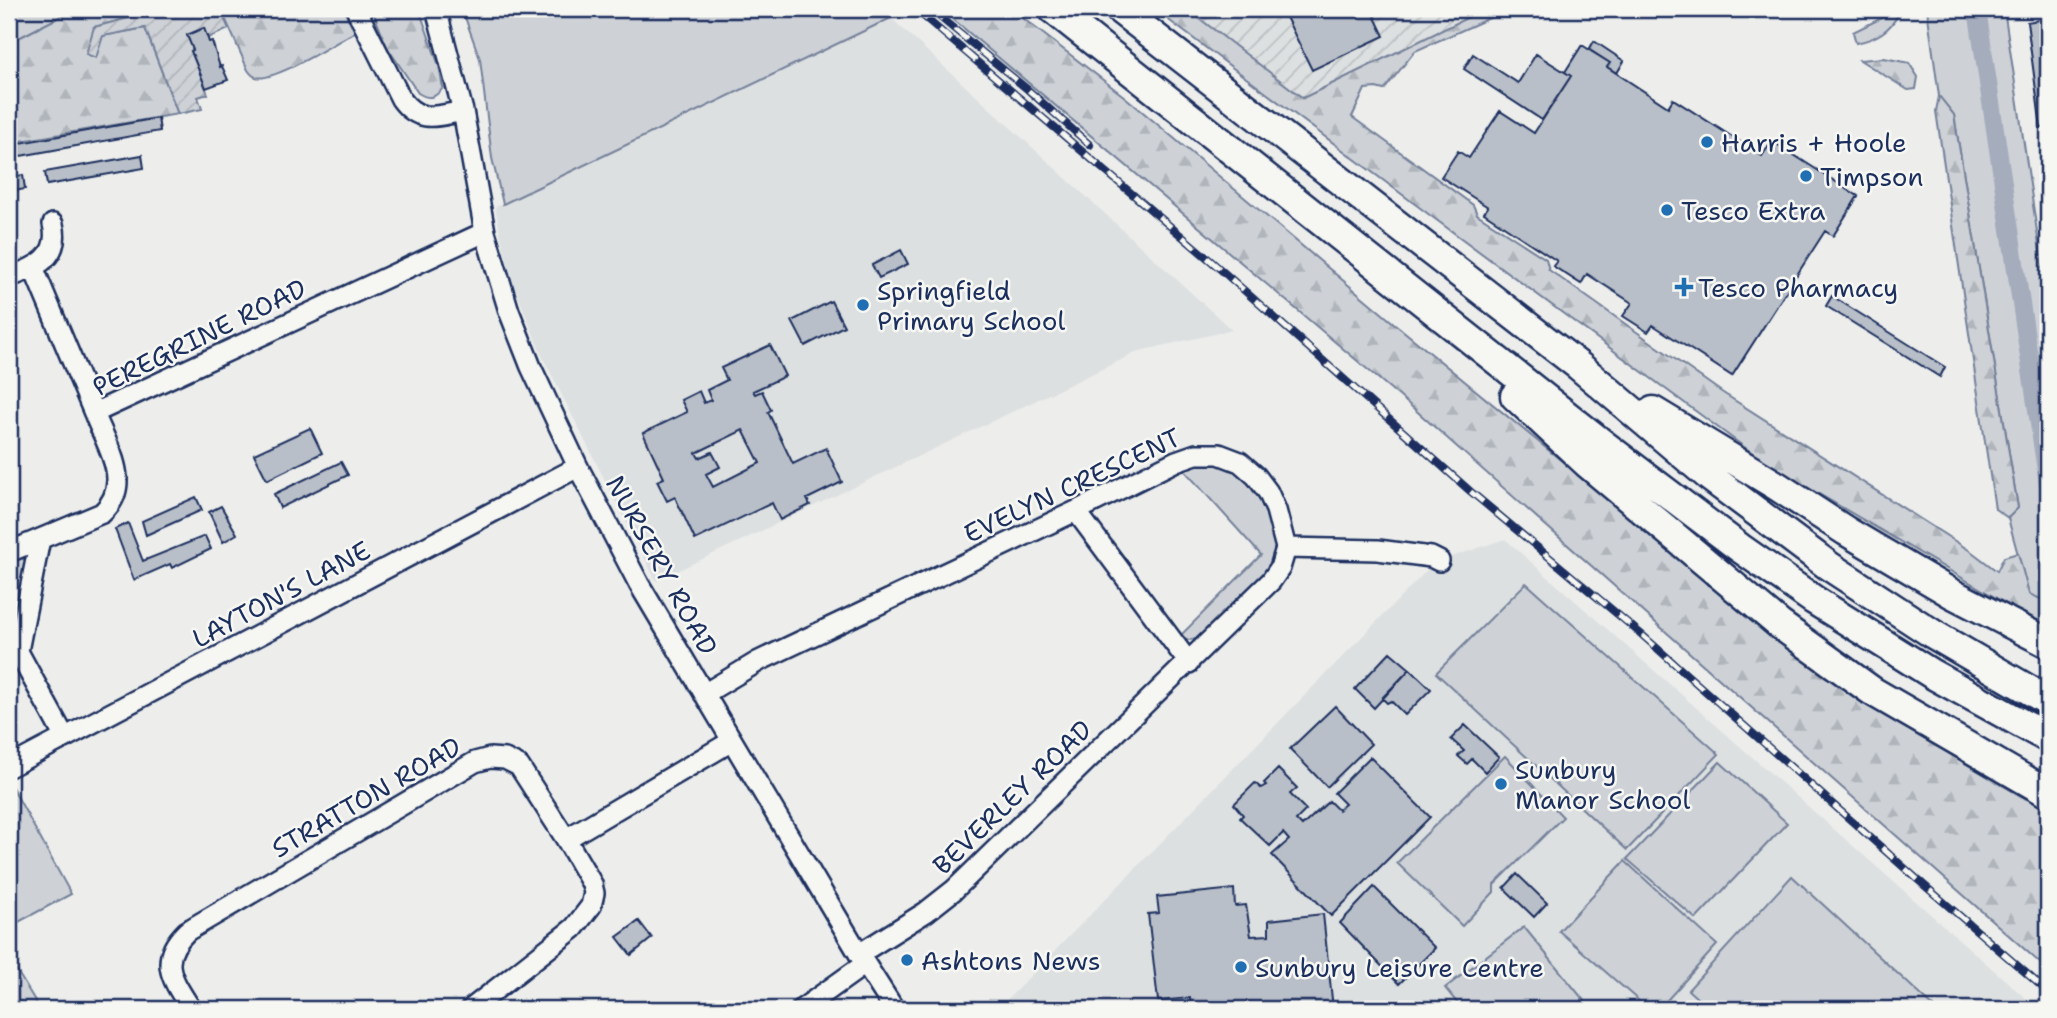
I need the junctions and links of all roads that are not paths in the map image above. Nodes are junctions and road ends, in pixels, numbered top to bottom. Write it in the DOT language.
graph roads {
  1 [pos="356,9"];
  2 [pos="436,9"];
  3 [pos="1053,9"];
  4 [pos="1119,9"];
  5 [pos="463,111"];
  6 [pos="53,224"];
  7 [pos="485,232"];
  8 [pos="1376,264"];
  9 [pos="33,267"];
  10 [pos="9,277"];
  11 [pos="1579,366"];
  12 [pos="94,413"];
  13 [pos="578,467"];
  14 [pos="1076,511"];
  15 [pos="40,540"];
  16 [pos="1286,548"];
  17 [pos="9,552"];
  18 [pos="1439,561"];
  19 [pos="13,643"];
  20 [pos="2048,643"];
  21 [pos="1189,663"];
  22 [pos="704,694"];
  23 [pos="2048,701"];
  24 [pos="65,738"];
  25 [pos="2048,738"];
  26 [pos="732,741"];
  27 [pos="9,767"];
  28 [pos="2048,793"];
  29 [pos="566,839"];
  30 [pos="862,959"];
  31 [pos="191,1009"];
  32 [pos="471,1009"];
  33 [pos="802,1009"];
  34 [pos="894,1009"];
  1 -- 5 [label="street"];
  2 -- 5 [label="street, NURSERY ROAD"];
  3 -- 8 [label="highway"];
  4 -- 11 [label="highway"];
  5 -- 7 [label="street, NURSERY ROAD"];
  6 -- 9 [label="street"];
  7 -- 12 [label="street, PEREGRINE ROAD"];
  7 -- 13 [label="street, NURSERY ROAD"];
  8 -- 25 [label="highway"];
  8 -- 28 [label="highway"];
  9 -- 10 [label="street"];
  9 -- 12 [label="street"];
  11 -- 20 [label="highway"];
  11 -- 23 [label="highway"];
  12 -- 15 [label="street, PEREGRINE ROAD"];
  13 -- 22 [label="street, NURSERY ROAD"];
  13 -- 24 [label="street, LAYTON'S LANE"];
  14 -- 16 [label="street, EVELYN CRESCENT"];
  14 -- 21 [label="street"];
  14 -- 22 [label="street, EVELYN CRESCENT"];
  15 -- 17 [label="street, PEREGRINE ROAD"];
  15 -- 19 [label="street"];
  16 -- 18 [label="street"];
  16 -- 21 [label="street"];
  19 -- 24 [label="street"];
  21 -- 30 [label="street, BEVERLEY ROAD"];
  22 -- 26 [label="street, NURSERY ROAD"];
  24 -- 27 [label="street, LAYTON'S LANE"];
  26 -- 29 [label="street"];
  26 -- 30 [label="street, NURSERY ROAD"];
  29 -- 31 [label="street, STRATTON ROAD"];
  29 -- 32 [label="street"];
  30 -- 33 [label="street, BEVERLEY ROAD"];
  30 -- 34 [label="street, NURSERY ROAD"];
}
